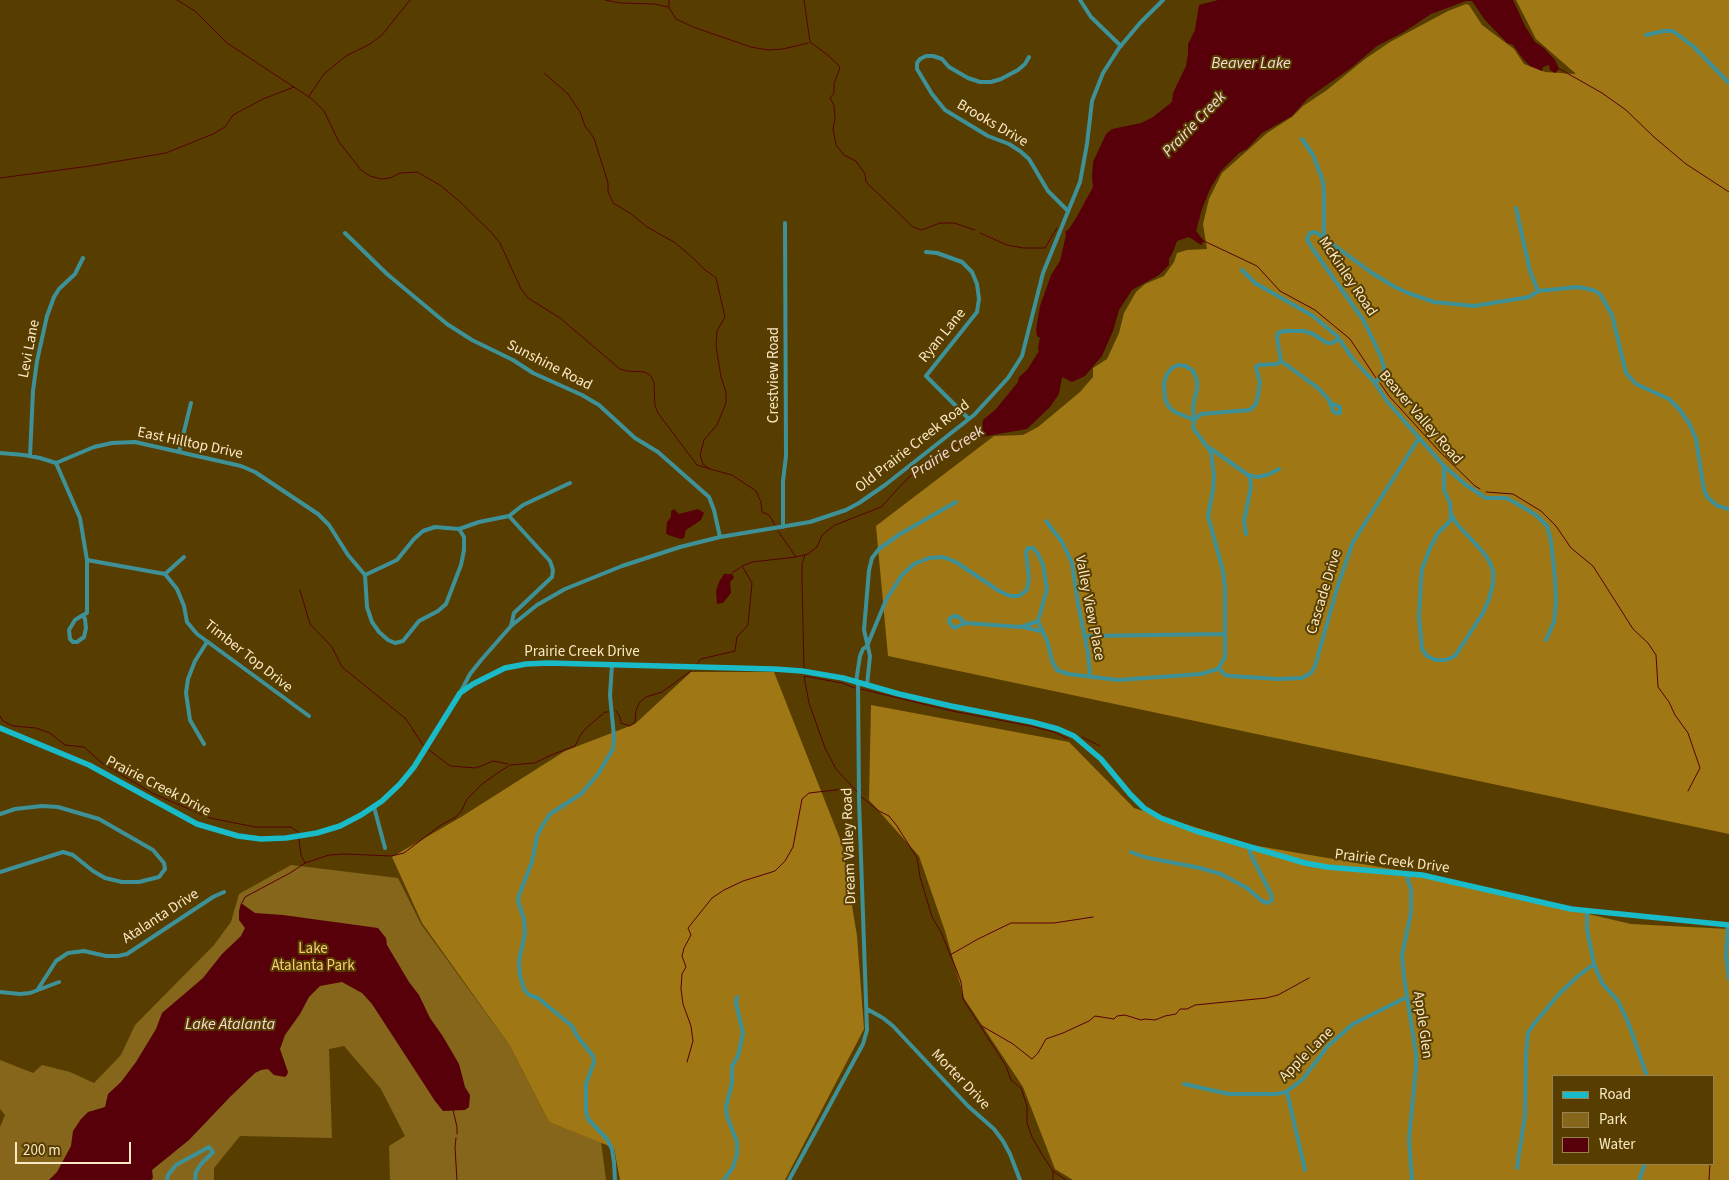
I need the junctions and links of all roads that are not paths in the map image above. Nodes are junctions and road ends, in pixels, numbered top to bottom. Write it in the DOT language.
graph roads {
  1 [pos="1080,0"];
  2 [pos="1163,0"];
  3 [pos="1646,35"];
  4 [pos="1121,46"];
  5 [pos="1029,57"];
  6 [pos="1729,83"];
  7 [pos="1302,139"];
  8 [pos="1516,208"];
  9 [pos="1068,211"];
  10 [pos="785,223"];
  11 [pos="346,233"];
  12 [pos="1324,237"];
  13 [pos="926,252"];
  14 [pos="83,258"];
  15 [pos="1242,270"];
  16 [pos="1538,291"];
  17 [pos="1339,339"];
  18 [pos="1281,361"];
  19 [pos="1375,383"];
  20 [pos="191,402"];
  21 [pos="1331,403"];
  22 [pos="969,419"];
  23 [pos="1194,420"];
  24 [pos="1419,438"];
  25 [pos="1208,447"];
  26 [pos="178,452"];
  27 [pos="0,453"];
  28 [pos="30,456"];
  29 [pos="56,463"];
  30 [pos="1444,466"];
  31 [pos="1279,469"];
  32 [pos="1248,475"];
  33 [pos="570,483"];
  34 [pos="956,502"];
  35 [pos="1729,509"];
  36 [pos="1451,514"];
  37 [pos="509,516"];
  38 [pos="1046,521"];
  39 [pos="783,527"];
  40 [pos="459,529"];
  41 [pos="1246,534"];
  42 [pos="720,537"];
  43 [pos="184,557"];
  44 [pos="86,560"];
  45 [pos="165,574"];
  46 [pos="365,575"];
  47 [pos="83,615"];
  48 [pos="1038,621"];
  49 [pos="965,623"];
  50 [pos="511,626"];
  51 [pos="1021,627"];
  52 [pos="1041,631"];
  53 [pos="1225,634"];
  54 [pos="1085,636"];
  55 [pos="1546,640"];
  56 [pos="207,642"];
  57 [pos="867,646"];
  58 [pos="612,665"];
  59 [pos="1219,668"];
  60 [pos="1090,676"];
  61 [pos="857,682"];
  62 [pos="867,685"];
  63 [pos="460,693"];
  64 [pos="308,716"];
  65 [pos="0,728"];
  66 [pos="204,744"];
  67 [pos="374,807"];
  68 [pos="0,814"];
  69 [pos="1249,847"];
  70 [pos="384,848"];
  71 [pos="1131,852"];
  72 [pos="0,872"];
  73 [pos="1408,874"];
  74 [pos="224,892"];
  75 [pos="1587,910"];
  76 [pos="1729,925"];
  77 [pos="1594,964"];
  78 [pos="1729,979"];
  79 [pos="59,982"];
  80 [pos="38,989"];
  81 [pos="0,992"];
  82 [pos="737,997"];
  83 [pos="1407,997"];
  84 [pos="867,1009"];
  85 [pos="1647,1075"];
  86 [pos="1184,1084"];
  87 [pos="1287,1092"];
  88 [pos="1644,1165"];
  89 [pos="1518,1168"];
  90 [pos="1305,1170"];
  91 [pos="168,1180"];
  92 [pos="195,1180"];
  93 [pos="615,1180"];
  94 [pos="724,1180"];
  95 [pos="789,1180"];
  96 [pos="1020,1180"];
  97 [pos="1412,1180"];
  98 [pos="1639,1180"];
  1 -- 4 [label="street"];
  2 -- 4 [label="street, Old Prairie Creek Road"];
  3 -- 6 [label="street"];
  4 -- 9 [label="street, Old Prairie Creek Road"];
  5 -- 9 [label="street, Brooks Drive"];
  7 -- 12 [label="street"];
  8 -- 16 [label="street"];
  9 -- 22 [label="street, Old Prairie Creek Road"];
  10 -- 39 [label="street, Crestview Road"];
  11 -- 42 [label="street, Sunshine Road"];
  12 -- 16 [label="street"];
  12 -- 19 [label="street, McKinley Road"];
  13 -- 22 [label="street, Ryan Lane"];
  14 -- 28 [label="street, Levi Lane"];
  15 -- 17 [label="street, Beaver Valley Road"];
  16 -- 35 [label="street"];
  17 -- 18 [label="street"];
  17 -- 19 [label="street, Beaver Valley Road"];
  18 -- 21 [label="street"];
  18 -- 23 [label="street"];
  19 -- 24 [label="street, Beaver Valley Road"];
  20 -- 26 [label="street"];
  22 -- 39 [label="street, Old Prairie Creek Road"];
  23 -- 23 [label="street"];
  23 -- 25 [label="street"];
  24 -- 30 [label="street, Beaver Valley Road"];
  24 -- 59 [label="street, Cascade Drive"];
  25 -- 32 [label="street"];
  25 -- 53 [label="street"];
  26 -- 29 [label="street, East Hilltop Drive"];
  26 -- 46 [label="street, East Hilltop Drive"];
  27 -- 28 [label="street"];
  28 -- 29 [label="street"];
  29 -- 44 [label="street"];
  30 -- 36 [label="street"];
  30 -- 55 [label="street, Beaver Valley Road"];
  31 -- 32 [label="street"];
  32 -- 41 [label="street"];
  33 -- 37 [label="street"];
  34 -- 57 [label="street"];
  36 -- 36 [label="street"];
  37 -- 40 [label="street"];
  37 -- 50 [label="street"];
  38 -- 54 [label="street, Valley View Place"];
  39 -- 42 [label="street, Old Prairie Creek Road"];
  40 -- 46 [label="street"];
  40 -- 46 [label="street"];
  42 -- 50 [label="street, Old Prairie Creek Road"];
  43 -- 45 [label="street"];
  44 -- 45 [label="street"];
  44 -- 47 [label="street"];
  45 -- 56 [label="street, Timber Top Drive"];
  47 -- 47 [label="street"];
  48 -- 51 [label="street"];
  48 -- 52 [label="street"];
  48 -- 57 [label="street, Dream Valley Road"];
  49 -- 51 [label="street"];
  50 -- 63 [label="street, Old Prairie Creek Road"];
  51 -- 52 [label="street"];
  52 -- 60 [label="street"];
  53 -- 54 [label="street"];
  53 -- 59 [label="street"];
  54 -- 60 [label="street, Valley View Place"];
  56 -- 64 [label="street, Timber Top Drive"];
  56 -- 66 [label="street"];
  57 -- 61 [label="street, Dream Valley Road"];
  57 -- 62 [label="street"];
  58 -- 61 [label="main road, Prairie Creek Drive"];
  58 -- 63 [label="main road, Prairie Creek Drive"];
  58 -- 93 [label="street"];
  59 -- 60 [label="street"];
  61 -- 62 [label="main road, Prairie Creek Drive"];
  61 -- 84 [label="street, Dream Valley Road"];
  62 -- 69 [label="main road, Prairie Creek Drive"];
  63 -- 67 [label="main road, Prairie Creek Drive"];
  65 -- 67 [label="main road, Prairie Creek Drive"];
  67 -- 70 [label="street"];
  68 -- 72 [label="street"];
  69 -- 71 [label="street"];
  69 -- 73 [label="main road, Prairie Creek Drive"];
  73 -- 75 [label="main road, Prairie Creek Drive"];
  73 -- 83 [label="street, Apple Glen"];
  74 -- 80 [label="street, Atalanta Drive"];
  75 -- 76 [label="main road, Prairie Creek Drive"];
  75 -- 77 [label="street"];
  76 -- 78 [label="street"];
  77 -- 85 [label="street"];
  77 -- 89 [label="street"];
  79 -- 80 [label="street"];
  80 -- 81 [label="street"];
  82 -- 94 [label="street"];
  83 -- 87 [label="street, Apple Lane"];
  83 -- 97 [label="street, Apple Glen"];
  84 -- 95 [label="street, Dream Valley Road"];
  84 -- 96 [label="street, Morter Drive"];
  86 -- 87 [label="street, Apple Lane"];
  87 -- 90 [label="street"];
  88 -- 98 [label="street"];
  91 -- 92 [label="street"];
}
